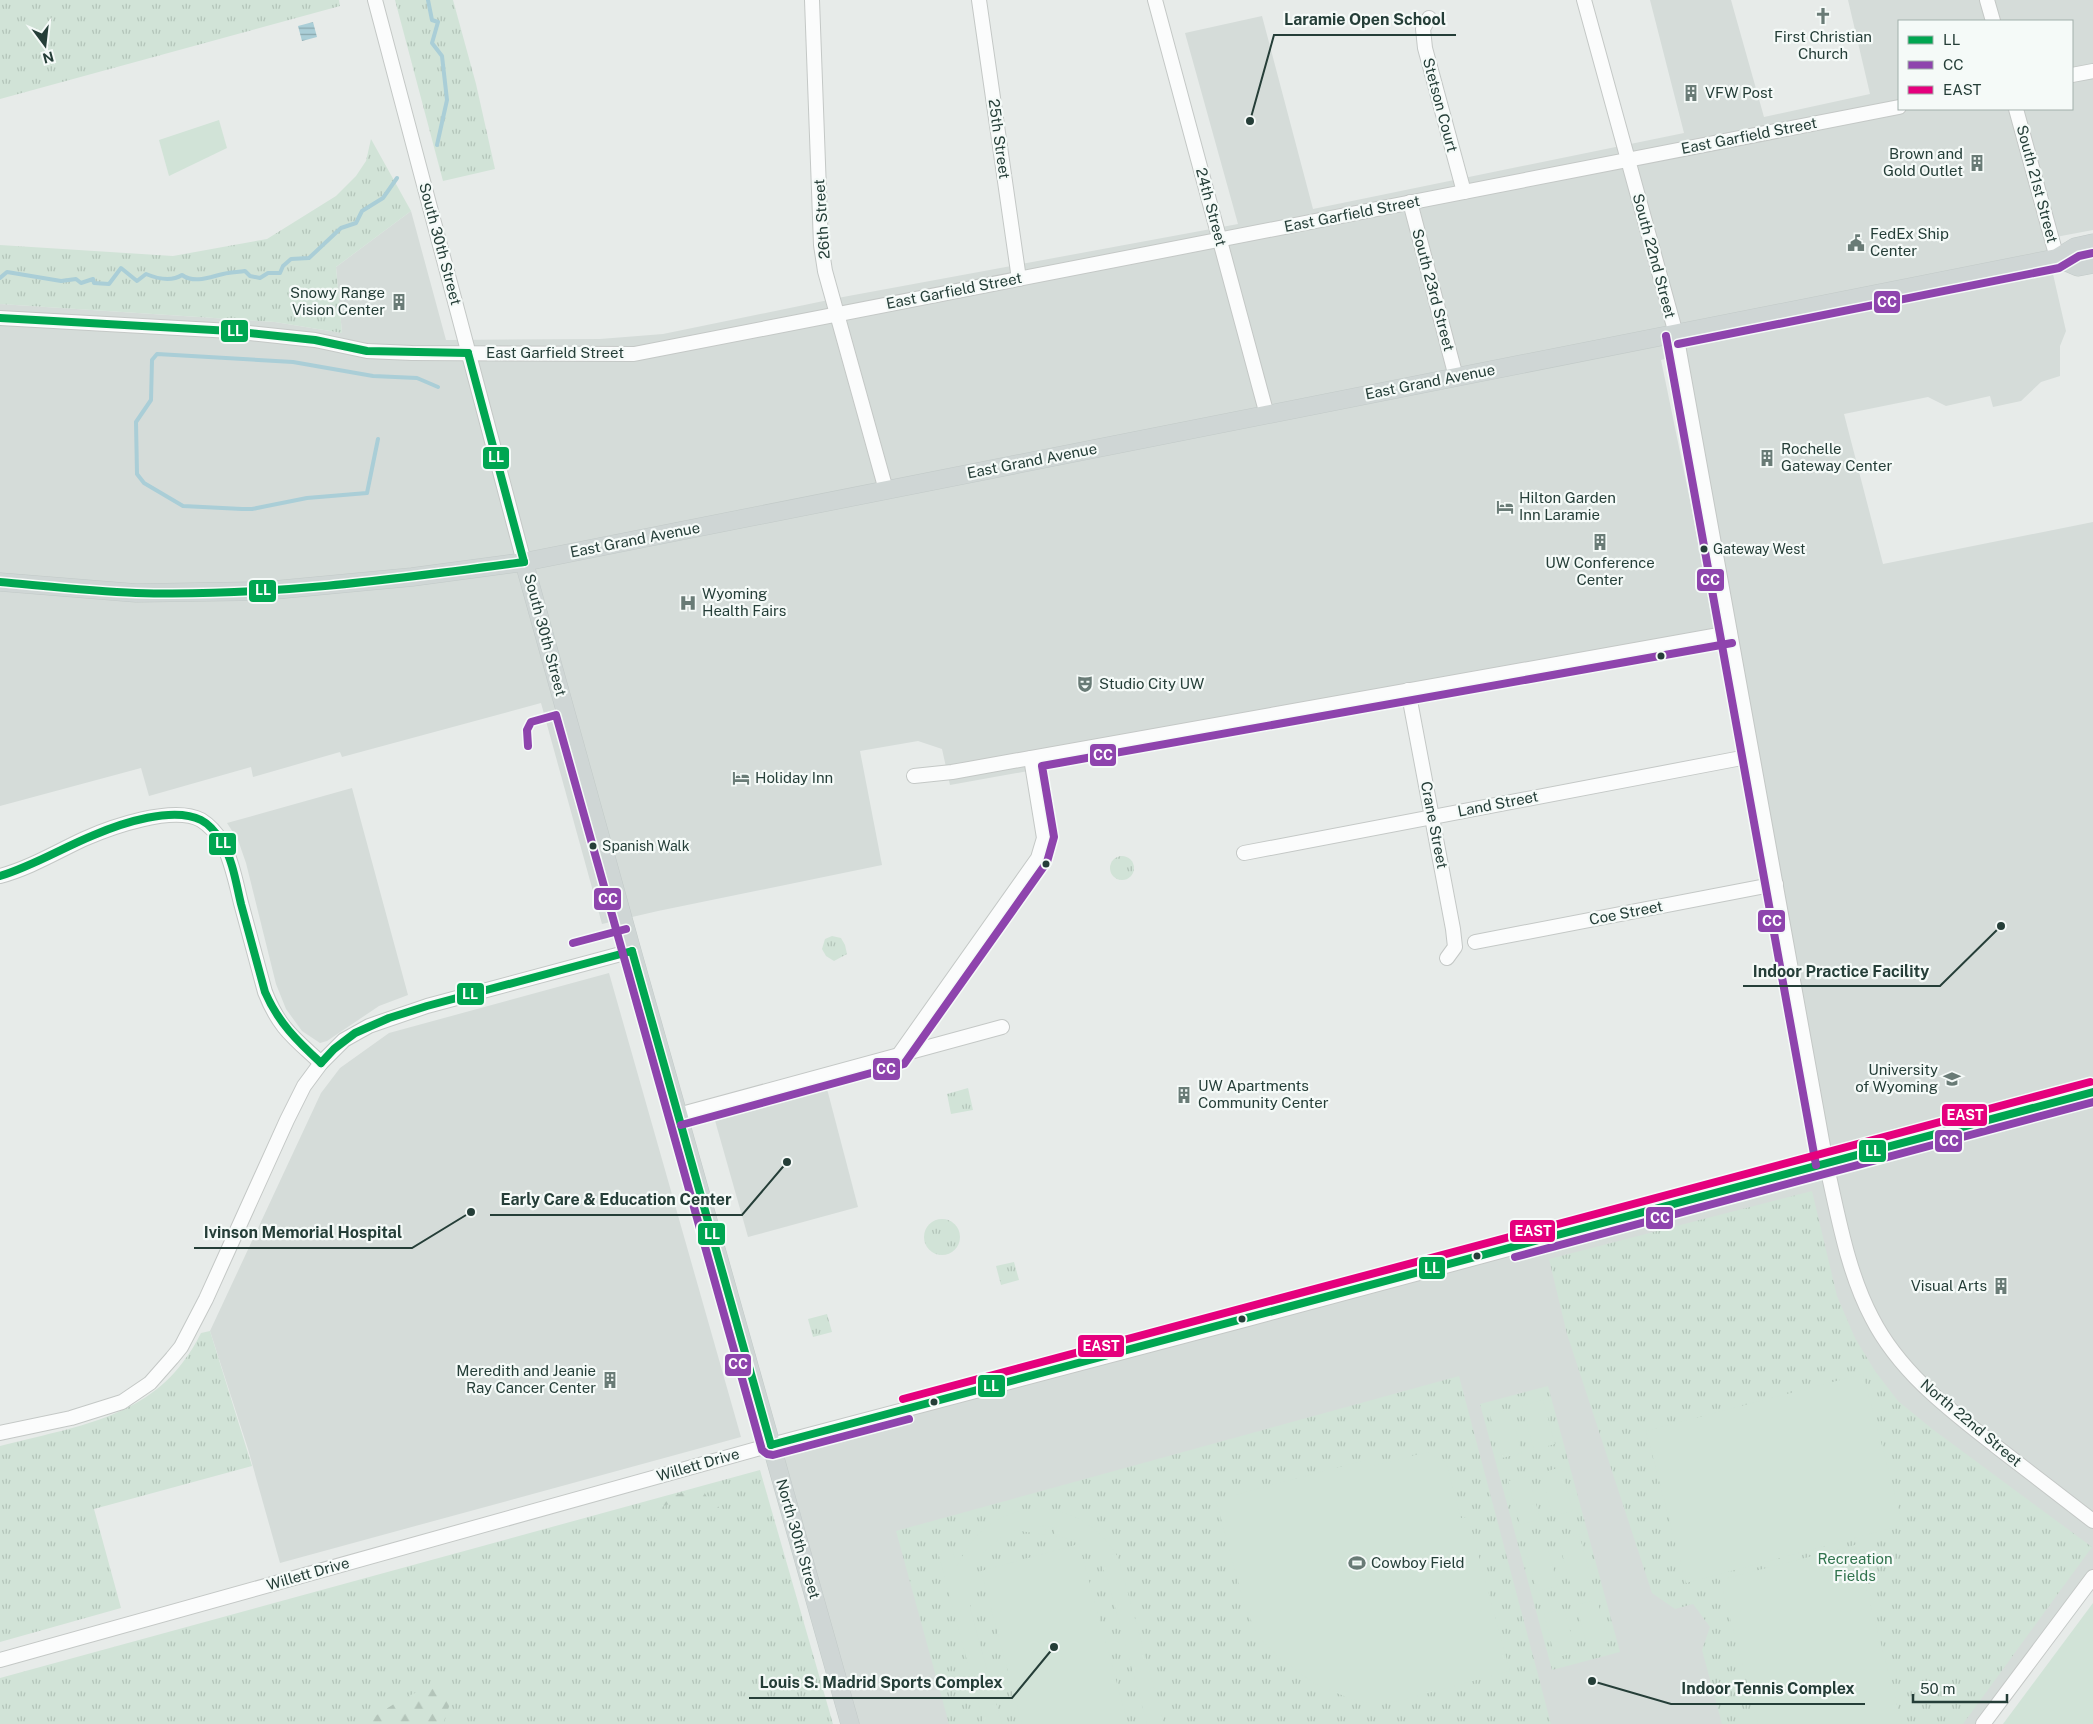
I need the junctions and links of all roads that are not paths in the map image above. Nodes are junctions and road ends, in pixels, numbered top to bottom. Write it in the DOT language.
graph roads {
  1 [pos="375,0"];
  2 [pos="812,0"];
  3 [pos="979,0"];
  4 [pos="1155,0"];
  5 [pos="1584,0"];
  6 [pos="1987,0"];
  7 [pos="1429,18"];
  8 [pos="1992,20"];
  9 [pos="2093,71"];
  10 [pos="2073,75"];
  11 [pos="1898,107"];
  12 [pos="2016,110"];
  13 [pos="1628,160"];
  14 [pos="1464,192"];
  15 [pos="1410,202"];
  16 [pos="1219,240"];
  17 [pos="2093,243"];
  18 [pos="2057,258"];
  19 [pos="2093,264"];
  20 [pos="1019,279"];
  21 [pos="837,314"];
  22 [pos="0,318"];
  23 [pos="1676,334"];
  24 [pos="468,353"];
  25 [pos="1456,377"];
  26 [pos="1267,415"];
  27 [pos="886,490"];
  28 [pos="524,562"];
  29 [pos="0,582"];
  30 [pos="1730,633"];
  31 [pos="1408,690"];
  32 [pos="1752,756"];
  33 [pos="1031,758"];
  34 [pos="914,776"];
  35 [pos="1432,817"];
  36 [pos="1244,853"];
  37 [pos="0,876"];
  38 [pos="1776,884"];
  39 [pos="1476,942"];
  40 [pos="632,950"];
  41 [pos="1447,958"];
  42 [pos="1002,1027"];
  43 [pos="898,1056"];
  44 [pos="321,1063"];
  45 [pos="2093,1092"];
  46 [pos="678,1115"];
  47 [pos="1826,1162"];
  48 [pos="0,1433"];
  49 [pos="771,1445"];
  50 [pos="2093,1521"];
  51 [pos="2093,1577"];
  52 [pos="0,1660"];
  53 [pos="850,1724"];
  54 [pos="1983,1724"];
  1 -- 24 [label="street, South 30th Street"];
  2 -- 21 [label="street, 26th Street"];
  3 -- 20 [label="street, 25th Street"];
  4 -- 16 [label="street, 24th Street"];
  5 -- 13 [label="street, South 22nd Street"];
  6 -- 8 [label="street"];
  7 -- 14 [label="street, Stetson Court"];
  9 -- 10 [label="street"];
  11 -- 13 [label="street, East Garfield Street"];
  12 -- 18 [label="street, South 21st Street"];
  13 -- 14 [label="street, East Garfield Street"];
  13 -- 23 [label="street, South 22nd Street"];
  14 -- 15 [label="street, East Garfield Street"];
  15 -- 16 [label="street, East Garfield Street"];
  15 -- 25 [label="street, South 23rd Street"];
  16 -- 20 [label="street, East Garfield Street"];
  16 -- 26 [label="street, 24th Street"];
  17 -- 18 [label="main road, East Grand Avenue"];
  18 -- 19 [label="main road"];
  18 -- 23 [label="main road, East Grand Avenue"];
  20 -- 21 [label="street, East Garfield Street"];
  21 -- 24 [label="street, East Garfield Street"];
  21 -- 27 [label="street, 26th Street"];
  22 -- 24 [label="street, East Garfield Street"];
  23 -- 25 [label="main road, East Grand Avenue"];
  23 -- 30 [label="street, South 22nd Street"];
  24 -- 28 [label="street, South 30th Street"];
  25 -- 26 [label="main road, East Grand Avenue"];
  26 -- 27 [label="main road, East Grand Avenue"];
  27 -- 28 [label="main road, East Grand Avenue"];
  28 -- 29 [label="main road, East Grand Avenue"];
  28 -- 40 [label="main road, South 30th Street"];
  30 -- 31 [label="street"];
  30 -- 32 [label="street, North 22nd Street"];
  31 -- 33 [label="street"];
  31 -- 35 [label="street, Crane Street"];
  32 -- 35 [label="street, Land Street"];
  32 -- 38 [label="street, North 22nd Street"];
  33 -- 34 [label="street"];
  33 -- 43 [label="street"];
  35 -- 36 [label="street, Land Street"];
  35 -- 41 [label="street, Crane Street"];
  37 -- 44 [label="street"];
  38 -- 39 [label="street, Coe Street"];
  38 -- 47 [label="street, North 22nd Street"];
  40 -- 44 [label="street"];
  40 -- 46 [label="main road, North 30th Street"];
  42 -- 43 [label="street"];
  43 -- 46 [label="street"];
  44 -- 48 [label="street"];
  45 -- 47 [label="street, Willett Drive"];
  46 -- 49 [label="main road, North 30th Street"];
  47 -- 49 [label="street, Willett Drive"];
  47 -- 50 [label="street, North 22nd Street"];
  49 -- 52 [label="street, Willett Drive"];
  49 -- 53 [label="main road, North 30th Street"];
  51 -- 54 [label="street"];
}
